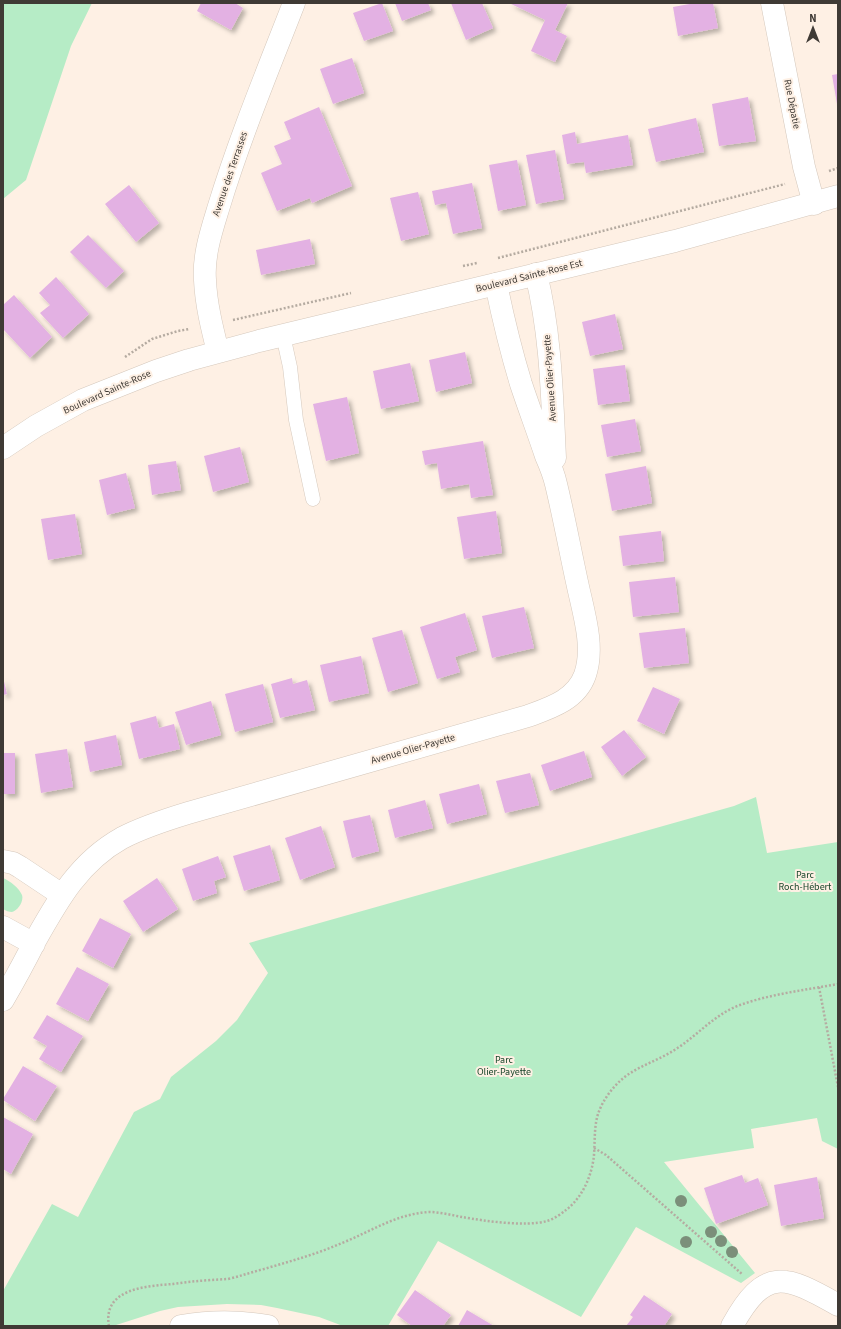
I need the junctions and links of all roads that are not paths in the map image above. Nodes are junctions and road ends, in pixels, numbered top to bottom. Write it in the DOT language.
graph roads {
  1 [pos="294,3"];
  2 [pos="772,3"];
  3 [pos="838,196"];
  4 [pos="814,204"];
  5 [pos="536,274"];
  6 [pos="496,284"];
  7 [pos="283,335"];
  8 [pos="218,352"];
  9 [pos="3,448"];
  10 [pos="556,483"];
  11 [pos="313,499"];
  12 [pos="3,861"];
  13 [pos="62,895"];
  14 [pos="3,927"];
  15 [pos="34,944"];
  16 [pos="3,1000"];
  17 [pos="838,1305"];
  18 [pos="180,1326"];
  19 [pos="268,1326"];
  20 [pos="732,1326"];
  1 -- 8 [label="street, Avenue des Terrasses"];
  2 -- 4 [label="street, Rue Dépatie"];
  3 -- 4 [label="street, Boulevard Sainte-Rose Est"];
  4 -- 5 [label="street, Boulevard Sainte-Rose Est"];
  5 -- 6 [label="street, Boulevard Sainte-Rose Est"];
  5 -- 10 [label="street, Avenue Olier-Payette"];
  6 -- 7 [label="street, Boulevard Sainte-Rose Est"];
  6 -- 10 [label="street, Avenue Olier-Payette"];
  7 -- 8 [label="street, Boulevard Sainte-Rose Est"];
  7 -- 11 [label="lane"];
  8 -- 9 [label="street, Boulevard Sainte-Rose"];
  10 -- 13 [label="street, Avenue Olier-Payette"];
  12 -- 13 [label="street"];
  13 -- 15 [label="street, Avenue Olier-Payette"];
  14 -- 15 [label="street"];
  15 -- 16 [label="street, Avenue Olier-Payette"];
  17 -- 20 [label="street"];
  18 -- 19 [label="street"];
}
